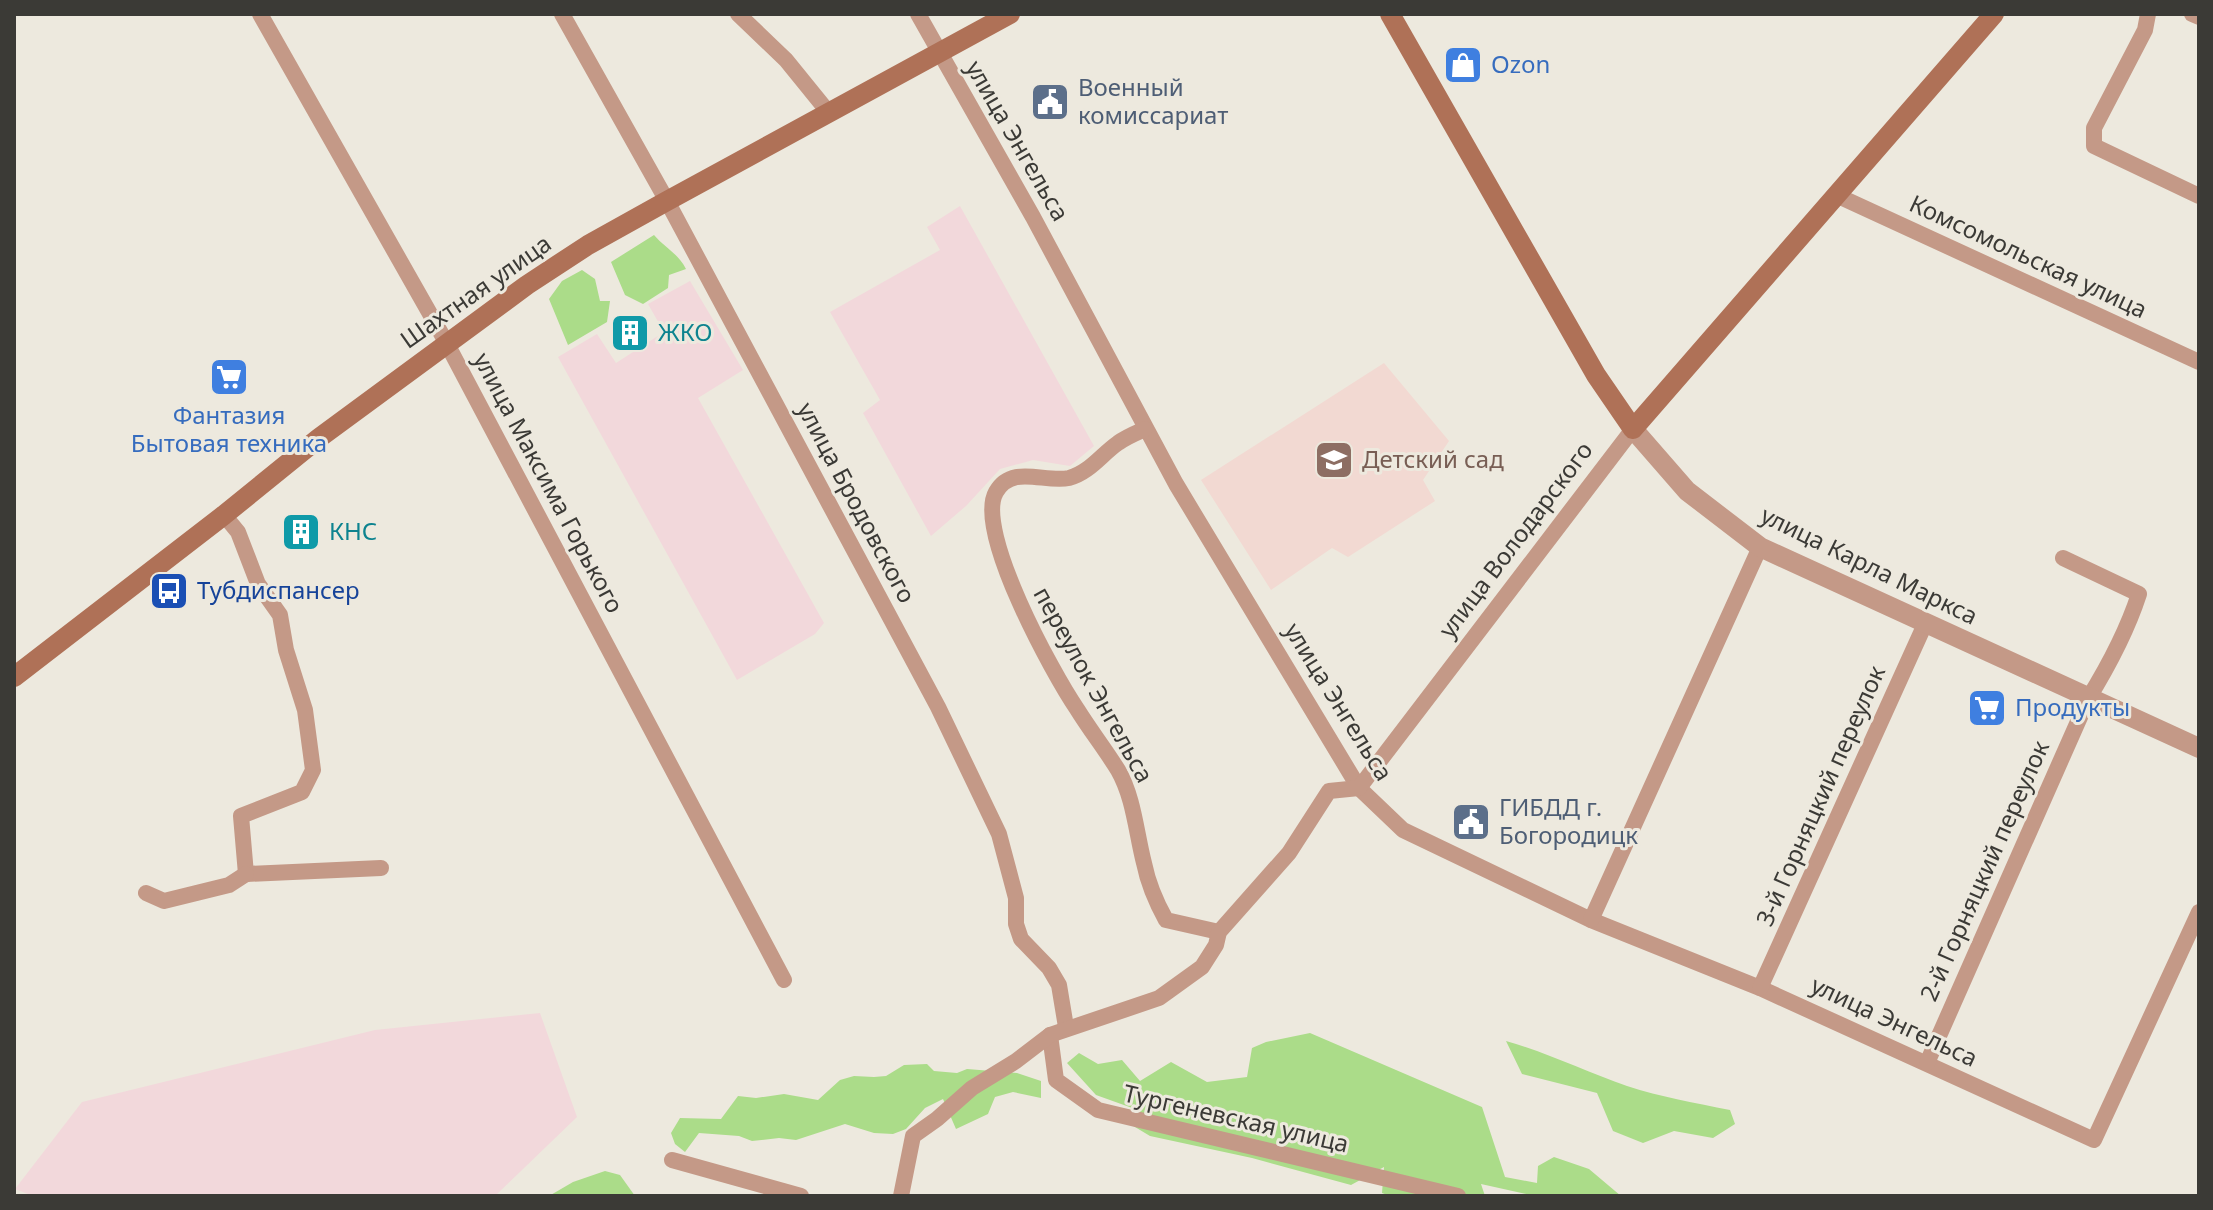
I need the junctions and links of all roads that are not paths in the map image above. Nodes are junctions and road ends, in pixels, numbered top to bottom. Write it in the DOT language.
graph roads {
  1 [pos="260,14"];
  2 [pos="562,14"];
  3 [pos="738,14"];
  4 [pos="918,14"];
  5 [pos="1010,14"];
  6 [pos="1390,14"];
  7 [pos="1994,14"];
  8 [pos="2148,14"];
  9 [pos="2192,14"];
  10 [pos="2199,17"];
  11 [pos="939,53"];
  12 [pos="829,113"];
  13 [pos="1836,195"];
  14 [pos="2199,196"];
  15 [pos="667,201"];
  16 [pos="446,342"];
  17 [pos="2199,362"];
  18 [pos="1145,429"];
  19 [pos="1633,429"];
  20 [pos="224,515"];
  21 [pos="1760,547"];
  22 [pos="2063,558"];
  23 [pos="1925,624"];
  24 [pos="14,677"];
  25 [pos="2088,699"];
  26 [pos="2199,748"];
  27 [pos="1359,788"];
  28 [pos="381,868"];
  29 [pos="246,874"];
  30 [pos="146,893"];
  31 [pos="2199,912"];
  32 [pos="1591,920"];
  33 [pos="1219,932"];
  34 [pos="784,980"];
  35 [pos="1760,988"];
  36 [pos="1066,1027"];
  37 [pos="1050,1035"];
  38 [pos="1927,1063"];
  39 [pos="672,1160"];
  40 [pos="801,1196"];
  41 [pos="901,1196"];
  42 [pos="1458,1196"];
  1 -- 16 [label="street, улица Максима Горького"];
  2 -- 15 [label="street, улица Бродовского"];
  3 -- 12 [label="street"];
  4 -- 11 [label="street, улица Энгельса"];
  5 -- 11 [label="main road, Шахтная улица"];
  6 -- 19 [label="main road, улица Карла Маркса"];
  7 -- 13 [label="main road, улица Володарского"];
  8 -- 14 [label="street"];
  9 -- 10 [label="street"];
  11 -- 12 [label="main road, Шахтная улица"];
  11 -- 18 [label="street, улица Энгельса"];
  12 -- 15 [label="main road, Шахтная улица"];
  13 -- 17 [label="street, Комсомольская улица"];
  13 -- 19 [label="main road, улица Володарского"];
  15 -- 16 [label="main road, Шахтная улица"];
  15 -- 36 [label="street, улица Бродовского"];
  16 -- 20 [label="main road, Шахтная улица"];
  16 -- 34 [label="street, улица Максима Горького"];
  18 -- 27 [label="street, улица Энгельса"];
  18 -- 33 [label="street, переулок Энгельса"];
  19 -- 21 [label="street, улица Карла Маркса"];
  19 -- 27 [label="street, улица Володарского"];
  20 -- 24 [label="main road, Шахтная улица"];
  20 -- 29 [label="street"];
  21 -- 23 [label="street, улица Карла Маркса"];
  21 -- 32 [label="street"];
  22 -- 25 [label="street, 2-й Горняцкий переулок"];
  23 -- 25 [label="street, улица Карла Маркса"];
  23 -- 35 [label="street, 3-й Горняцкий переулок"];
  25 -- 26 [label="street, улица Карла Маркса"];
  25 -- 38 [label="street, 2-й Горняцкий переулок"];
  27 -- 32 [label="street, улица Энгельса"];
  27 -- 33 [label="street"];
  28 -- 29 [label="street"];
  29 -- 30 [label="street"];
  31 -- 38 [label="street, улица Энгельса"];
  32 -- 35 [label="street, улица Энгельса"];
  33 -- 36 [label="street"];
  35 -- 38 [label="street, улица Энгельса"];
  36 -- 37 [label="street"];
  37 -- 41 [label="street"];
  37 -- 42 [label="street, Тургеневская улица"];
  39 -- 40 [label="street"];
}
